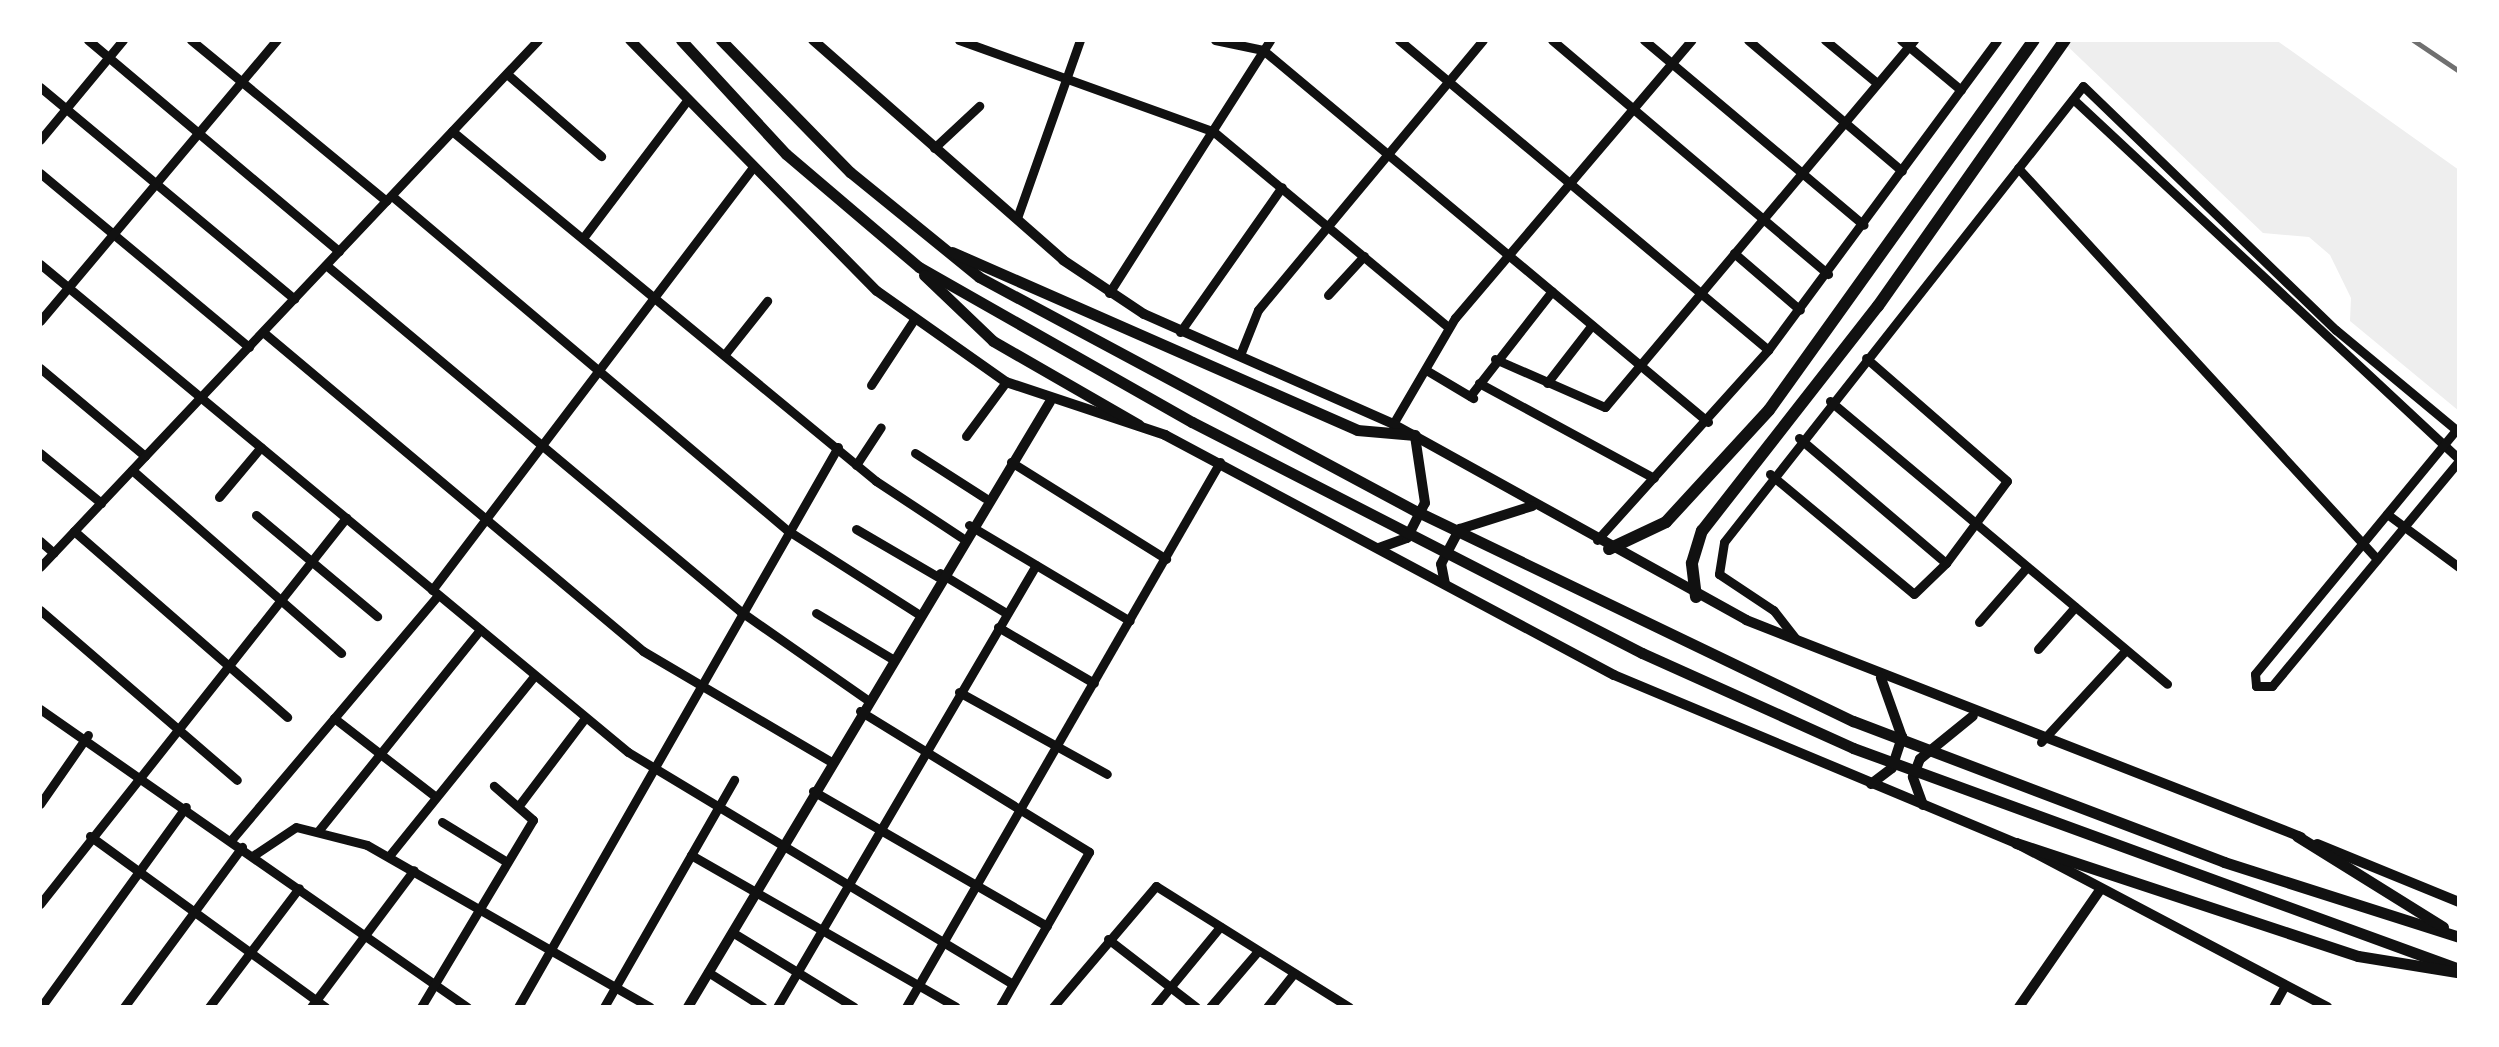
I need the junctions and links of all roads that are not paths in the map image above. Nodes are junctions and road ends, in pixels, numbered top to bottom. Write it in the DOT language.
graph roads {
  1 [pos="88,40"];
  2 [pos="123,40"];
  3 [pos="191,40"];
  4 [pos="277,40"];
  5 [pos="538,40"];
  6 [pos="630,40"];
  7 [pos="681,40"];
  8 [pos="721,40"];
  9 [pos="813,40"];
  10 [pos="960,40"];
  11 [pos="1080,40"];
  12 [pos="1215,40"];
  13 [pos="1270,40"];
  14 [pos="1399,40"];
  15 [pos="1482,40"];
  16 [pos="1552,40"];
  17 [pos="1644,40"];
  18 [pos="1692,40"];
  19 [pos="1748,40"];
  20 [pos="1826,40"];
  21 [pos="1998,40"];
  22 [pos="2034,40"];
  23 [pos="2065,40"];
  24 [pos="1908,42"];
  25 [pos="1264,50"];
  26 [pos="109,58"];
  27 [pos="1672,64"];
  28 [pos="506,74"];
  29 [pos="1066,79"];
  30 [pos="1448,80"];
  31 [pos="242,82"];
  32 [pos="1878,84"];
  33 [pos="40,87"];
  34 [pos="1960,90"];
  35 [pos="2073,99"];
  36 [pos="688,100"];
  37 [pos="979,106"];
  38 [pos="66,109"];
  39 [pos="1632,109"];
  40 [pos="1845,122"];
  41 [pos="452,131"];
  42 [pos="1214,132"];
  43 [pos="199,133"];
  44 [pos="40,140"];
  45 [pos="934,148"];
  46 [pos="1387,154"];
  47 [pos="601,156"];
  48 [pos="754,166"];
  49 [pos="2018,168"];
  50 [pos="1902,172"];
  51 [pos="40,173"];
  52 [pos="1802,173"];
  53 [pos="156,184"];
  54 [pos="1570,184"];
  55 [pos="1282,188"];
  56 [pos="388,198"];
  57 [pos="1017,218"];
  58 [pos="1763,219"];
  59 [pos="1328,225"];
  60 [pos="1864,225"];
  61 [pos="114,234"];
  62 [pos="583,238"];
  63 [pos="942,250"];
  64 [pos="340,251"];
  65 [pos="1734,254"];
  66 [pos="1510,255"];
  67 [pos="1364,256"];
  68 [pos="40,264"];
  69 [pos="326,264"];
  70 [pos="919,267"];
  71 [pos="1828,274"];
  72 [pos="68,287"];
  73 [pos="1552,291"];
  74 [pos="1700,293"];
  75 [pos="1110,294"];
  76 [pos="1328,295"];
  77 [pos="653,296"];
  78 [pos="294,299"];
  79 [pos="767,301"];
  80 [pos="1800,310"];
  81 [pos="40,321"];
  82 [pos="913,321"];
  83 [pos="1592,324"];
  84 [pos="1448,328"];
  85 [pos="263,332"];
  86 [pos="1180,332"];
  87 [pos="249,346"];
  88 [pos="1768,350"];
  89 [pos="725,354"];
  90 [pos="1240,356"];
  91 [pos="1866,358"];
  92 [pos="1495,359"];
  93 [pos="1640,364"];
  94 [pos="40,368"];
  95 [pos="597,370"];
  96 [pos="1426,370"];
  97 [pos="1006,382"];
  98 [pos="1479,383"];
  99 [pos="1547,383"];
  100 [pos="871,385"];
  101 [pos="201,397"];
  102 [pos="1830,401"];
  103 [pos="1050,402"];
  104 [pos="1708,422"];
  105 [pos="1393,424"];
  106 [pos="1138,425"];
  107 [pos="881,427"];
  108 [pos="2458,431"];
  109 [pos="1415,435"];
  110 [pos="966,436"];
  111 [pos="1799,438"];
  112 [pos="542,445"];
  113 [pos="2443,446"];
  114 [pos="261,447"];
  115 [pos="838,447"];
  116 [pos="40,453"];
  117 [pos="915,453"];
  118 [pos="145,456"];
  119 [pos="2459,460"];
  120 [pos="1011,462"];
  121 [pos="1220,462"];
  122 [pos="856,464"];
  123 [pos="132,470"];
  124 [pos="1770,474"];
  125 [pos="1654,478"];
  126 [pos="219,497"];
  127 [pos="984,498"];
  128 [pos="101,503"];
  129 [pos="1533,506"];
  130 [pos="2387,514"];
  131 [pos="256,515"];
  132 [pos="346,518"];
  133 [pos="485,520"];
  134 [pos="969,524"];
  135 [pos="1976,525"];
  136 [pos="2404,528"];
  137 [pos="856,529"];
  138 [pos="786,530"];
  139 [pos="74,531"];
  140 [pos="962,537"];
  141 [pos="40,541"];
  142 [pos="1596,541"];
  143 [pos="2363,544"];
  144 [pos="1378,548"];
  145 [pos="1609,549"];
  146 [pos="54,552"];
  147 [pos="1166,559"];
  148 [pos="2377,560"];
  149 [pos="312,562"];
  150 [pos="1946,562"];
  151 [pos="1036,564"];
  152 [pos="40,567"];
  153 [pos="2027,567"];
  154 [pos="2459,568"];
  155 [pos="939,575"];
  156 [pos="1447,587"];
  157 [pos="435,593"];
  158 [pos="1696,597"];
  159 [pos="281,600"];
  160 [pos="2075,607"];
  161 [pos="40,610"];
  162 [pos="740,611"];
  163 [pos="816,612"];
  164 [pos="917,613"];
  165 [pos="1006,613"];
  166 [pos="377,616"];
  167 [pos="1130,621"];
  168 [pos="1979,622"];
  169 [pos="998,627"];
  170 [pos="480,630"];
  171 [pos="1797,642"];
  172 [pos="2038,649"];
  173 [pos="2126,650"];
  174 [pos="341,653"];
  175 [pos="891,658"];
  176 [pos="226,666"];
  177 [pos="534,676"];
  178 [pos="1880,678"];
  179 [pos="1094,683"];
  180 [pos="2167,684"];
  181 [pos="694,688"];
  182 [pos="959,692"];
  183 [pos="866,699"];
  184 [pos="40,709"];
  185 [pos="860,710"];
  186 [pos="288,716"];
  187 [pos="1973,716"];
  188 [pos="334,718"];
  189 [pos="585,718"];
  190 [pos="174,727"];
  191 [pos="88,735"];
  192 [pos="1060,742"];
  193 [pos="2041,742"];
  194 [pos="924,750"];
  195 [pos="380,754"];
  196 [pos="830,761"];
  197 [pos="650,767"];
  198 [pos="138,770"];
  199 [pos="1107,774"];
  200 [pos="236,780"];
  201 [pos="734,780"];
  202 [pos="1871,784"];
  203 [pos="494,786"];
  204 [pos="813,790"];
  205 [pos="436,797"];
  206 [pos="42,799"];
  207 [pos="520,804"];
  208 [pos="186,806"];
  209 [pos="1923,806"];
  210 [pos="718,808"];
  211 [pos="1021,810"];
  212 [pos="442,822"];
  213 [pos="879,828"];
  214 [pos="319,830"];
  215 [pos="90,836"];
  216 [pos="2298,836"];
  217 [pos="232,840"];
  218 [pos="2016,843"];
  219 [pos="781,846"];
  220 [pos="242,847"];
  221 [pos="254,855"];
  222 [pos="691,855"];
  223 [pos="390,856"];
  224 [pos="507,862"];
  225 [pos="414,870"];
  226 [pos="139,872"];
  227 [pos="847,885"];
  228 [pos="977,885"];
  229 [pos="299,888"];
  230 [pos="756,889"];
  231 [pos="2100,890"];
  232 [pos="2459,902"];
  233 [pos="40,904"];
  234 [pos="478,908"];
  235 [pos="194,912"];
  236 [pos="1047,926"];
  237 [pos="1220,927"];
  238 [pos="822,928"];
  239 [pos="732,932"];
  240 [pos="2459,937"];
  241 [pos="362,938"];
  242 [pos="1108,939"];
  243 [pos="943,943"];
  244 [pos="550,949"];
  245 [pos="1258,951"];
  246 [pos="250,952"];
  247 [pos="2459,971"];
  248 [pos="708,972"];
  249 [pos="797,972"];
  250 [pos="1294,973"];
  251 [pos="1013,984"];
  252 [pos="919,985"];
  253 [pos="2285,985"];
  254 [pos="433,987"];
  255 [pos="1170,987"];
  256 [pos="615,988"];
  257 [pos="317,1005"];
  258 [pos="41,1007"];
  259 [pos="124,1007"];
  260 [pos="209,1007"];
  261 [pos="421,1007"];
  262 [pos="466,1007"];
  263 [pos="518,1007"];
  264 [pos="604,1007"];
  265 [pos="650,1007"];
  266 [pos="688,1007"];
  267 [pos="762,1007"];
  268 [pos="777,1007"];
  269 [pos="854,1007"];
  270 [pos="906,1007"];
  271 [pos="956,1007"];
  272 [pos="1000,1007"];
  273 [pos="1053,1007"];
  274 [pos="1154,1007"];
  275 [pos="1196,1007"];
  276 [pos="1210,1007"];
  277 [pos="1267,1007"];
  278 [pos="1349,1007"];
  279 [pos="2019,1007"];
  280 [pos="2273,1007"];
  281 [pos="2327,1007"];
  1 -- 26 [label="street"];
  2 -- 26 [label="street"];
  3 -- 31 [label="street"];
  4 -- 31 [label="street"];
  5 -- 28 [label="street"];
  6 -- 36 [label="street"];
  7 -- 70 [label="main road"];
  8 -- 63 [label="main road"];
  9 -- 45 [label="street"];
  10 -- 29 [label="street"];
  11 -- 29 [label="street"];
  12 -- 25 [label="street"];
  13 -- 25 [label="street"];
  14 -- 30 [label="street"];
  15 -- 30 [label="street"];
  16 -- 39 [label="street"];
  17 -- 27 [label="street"];
  18 -- 27 [label="street"];
  19 -- 40 [label="street"];
  20 -- 32 [label="street"];
  21 -- 34 [label="street"];
  22 -- 145 [label="main road"];
  23 -- 158 [label="main road"];
  24 -- 32 [label="street"];
  24 -- 34 [label="street"];
  25 -- 42 [label="street"];
  25 -- 46 [label="street"];
  26 -- 38 [label="street"];
  26 -- 43 [label="street"];
  27 -- 39 [label="street"];
  27 -- 52 [label="street"];
  28 -- 41 [label="street"];
  28 -- 47 [label="street"];
  29 -- 42 [label="street"];
  29 -- 57 [label="street"];
  30 -- 46 [label="street"];
  30 -- 54 [label="street"];
  31 -- 43 [label="street"];
  31 -- 56 [label="street"];
  32 -- 40 [label="street"];
  33 -- 38 [label="street"];
  34 -- 50 [label="street"];
  35 -- 49 [label="street"];
  35 -- 108 [label="street"];
  35 -- 113 [label="street"];
  36 -- 48 [label="street"];
  36 -- 62 [label="street"];
  37 -- 45 [label="street"];
  38 -- 44 [label="street"];
  38 -- 53 [label="street"];
  39 -- 54 [label="street"];
  39 -- 58 [label="street"];
  40 -- 50 [label="street"];
  40 -- 52 [label="street"];
  41 -- 56 [label="street"];
  41 -- 62 [label="street"];
  42 -- 55 [label="street"];
  42 -- 75 [label="street"];
  43 -- 53 [label="street"];
  43 -- 64 [label="street"];
  45 -- 57 [label="street"];
  46 -- 59 [label="street"];
  46 -- 66 [label="street"];
  48 -- 77 [label="street"];
  48 -- 82 [label="street"];
  49 -- 91 [label="street"];
  49 -- 143 [label="street"];
  50 -- 60 [label="street"];
  51 -- 61 [label="street"];
  52 -- 58 [label="street"];
  52 -- 60 [label="street"];
  53 -- 61 [label="street"];
  53 -- 78 [label="street"];
  54 -- 66 [label="street"];
  54 -- 74 [label="street"];
  55 -- 59 [label="street"];
  55 -- 86 [label="street"];
  56 -- 64 [label="street"];
  56 -- 95 [label="street"];
  57 -- 75 [label="street"];
  58 -- 65 [label="street"];
  58 -- 71 [label="street"];
  59 -- 67 [label="street"];
  59 -- 90 [label="street"];
  60 -- 71 [label="street"];
  61 -- 72 [label="street"];
  61 -- 87 [label="street"];
  62 -- 77 [label="street"];
  63 -- 109 [label="main road"];
  63 -- 240 [label="main road"];
  64 -- 69 [label="street"];
  65 -- 74 [label="street"];
  65 -- 80 [label="street"];
  66 -- 73 [label="street"];
  66 -- 84 [label="street"];
  67 -- 76 [label="street"];
  67 -- 84 [label="street"];
  68 -- 72 [label="street"];
  69 -- 78 [label="street"];
  69 -- 112 [label="street"];
  70 -- 106 [label="main road"];
  70 -- 247 [label="main road"];
  71 -- 80 [label="street"];
  72 -- 81 [label="street"];
  72 -- 101 [label="street"];
  73 -- 83 [label="street"];
  73 -- 92 [label="street"];
  74 -- 88 [label="street"];
  74 -- 93 [label="street"];
  75 -- 86 [label="street"];
  77 -- 89 [label="street"];
  77 -- 95 [label="street"];
  78 -- 85 [label="street"];
  79 -- 89 [label="street"];
  80 -- 88 [label="street"];
  82 -- 97 [label="street"];
  82 -- 100 [label="street"];
  83 -- 93 [label="street"];
  83 -- 99 [label="street"];
  84 -- 96 [label="street"];
  85 -- 87 [label="street"];
  85 -- 133 [label="street"];
  86 -- 90 [label="street"];
  87 -- 101 [label="street"];
  88 -- 104 [label="street"];
  89 -- 115 [label="street"];
  90 -- 105 [label="street"];
  91 -- 102 [label="street"];
  91 -- 135 [label="street"];
  92 -- 98 [label="street"];
  92 -- 99 [label="street"];
  93 -- 99 [label="street"];
  93 -- 104 [label="street"];
  94 -- 118 [label="street"];
  95 -- 112 [label="street"];
  95 -- 138 [label="street"];
  96 -- 98 [label="street"];
  96 -- 105 [label="street"];
  97 -- 103 [label="street"];
  97 -- 110 [label="street"];
  98 -- 125 [label="street"];
  101 -- 114 [label="street"];
  101 -- 118 [label="street"];
  102 -- 111 [label="street"];
  102 -- 135 [label="street"];
  103 -- 106 [label="street"];
  103 -- 120 [label="street"];
  104 -- 125 [label="street"];
  105 -- 109 [label="street"];
  106 -- 121 [label="street"];
  107 -- 122 [label="street"];
  108 -- 113 [label="street"];
  109 -- 129 [label="street"];
  109 -- 144 [label="street"];
  111 -- 124 [label="street"];
  111 -- 150 [label="street"];
  112 -- 133 [label="street"];
  112 -- 162 [label="street"];
  113 -- 119 [label="street"];
  113 -- 130 [label="street"];
  114 -- 126 [label="street"];
  114 -- 132 [label="street"];
  115 -- 122 [label="street"];
  115 -- 138 [label="street"];
  116 -- 128 [label="street"];
  117 -- 127 [label="street"];
  118 -- 123 [label="street"];
  119 -- 136 [label="street"];
  120 -- 127 [label="street"];
  120 -- 147 [label="street"];
  121 -- 144 [label="street"];
  121 -- 147 [label="street"];
  122 -- 140 [label="street"];
  123 -- 128 [label="street"];
  123 -- 159 [label="street"];
  124 -- 150 [label="street"];
  124 -- 171 [label="street"];
  125 -- 142 [label="street"];
  127 -- 134 [label="street"];
  128 -- 139 [label="street"];
  129 -- 142 [label="street"];
  129 -- 156 [label="street"];
  130 -- 136 [label="street"];
  130 -- 143 [label="street"];
  131 -- 149 [label="street"];
  132 -- 149 [label="street"];
  132 -- 157 [label="street"];
  133 -- 157 [label="street"];
  133 -- 181 [label="street"];
  134 -- 140 [label="street"];
  134 -- 151 [label="street"];
  135 -- 150 [label="street"];
  135 -- 153 [label="street"];
  136 -- 148 [label="street"];
  136 -- 154 [label="street"];
  137 -- 155 [label="street"];
  138 -- 162 [label="street"];
  138 -- 164 [label="street"];
  139 -- 146 [label="street"];
  139 -- 176 [label="street"];
  140 -- 155 [label="street"];
  141 -- 146 [label="street"];
  142 -- 145 [label="street"];
  143 -- 148 [label="street"];
  143 -- 148 [label="street"];
  144 -- 156 [label="street"];
  145 -- 158 [label="street"];
  146 -- 152 [label="street"];
  147 -- 167 [label="street"];
  149 -- 159 [label="street"];
  149 -- 166 [label="street"];
  151 -- 165 [label="street"];
  151 -- 167 [label="street"];
  153 -- 160 [label="street"];
  153 -- 168 [label="street"];
  155 -- 164 [label="street"];
  155 -- 165 [label="street"];
  156 -- 202 [label="street"];
  157 -- 170 [label="street"];
  157 -- 188 [label="street"];
  158 -- 171 [label="street"];
  159 -- 174 [label="street"];
  159 -- 176 [label="street"];
  160 -- 172 [label="street"];
  160 -- 173 [label="street"];
  161 -- 190 [label="street"];
  162 -- 181 [label="street"];
  162 -- 183 [label="street"];
  163 -- 175 [label="street"];
  164 -- 175 [label="street"];
  165 -- 169 [label="street"];
  167 -- 179 [label="street"];
  169 -- 179 [label="street"];
  169 -- 182 [label="street"];
  170 -- 177 [label="street"];
  170 -- 195 [label="street"];
  171 -- 178 [label="street"];
  173 -- 180 [label="street"];
  173 -- 193 [label="street"];
  175 -- 183 [label="street"];
  176 -- 186 [label="street"];
  176 -- 190 [label="street"];
  177 -- 189 [label="street"];
  177 -- 205 [label="street"];
  178 -- 187 [label="street"];
  178 -- 202 [label="street"];
  179 -- 192 [label="street"];
  181 -- 196 [label="street"];
  181 -- 197 [label="street"];
  182 -- 192 [label="street"];
  182 -- 194 [label="street"];
  183 -- 185 [label="street"];
  184 -- 191 [label="street"];
  185 -- 194 [label="street"];
  185 -- 196 [label="street"];
  187 -- 193 [label="street"];
  187 -- 209 [label="street"];
  188 -- 195 [label="street"];
  188 -- 217 [label="street"];
  189 -- 197 [label="street"];
  189 -- 207 [label="street"];
  190 -- 198 [label="street"];
  190 -- 200 [label="street"];
  191 -- 198 [label="street"];
  191 -- 206 [label="street"];
  192 -- 199 [label="street"];
  192 -- 211 [label="street"];
  193 -- 216 [label="street"];
  194 -- 211 [label="street"];
  194 -- 213 [label="street"];
  195 -- 205 [label="street"];
  195 -- 214 [label="street"];
  196 -- 204 [label="street"];
  197 -- 210 [label="street"];
  197 -- 244 [label="street"];
  198 -- 208 [label="street"];
  198 -- 215 [label="street"];
  201 -- 210 [label="street"];
  202 -- 209 [label="street"];
  203 -- 207 [label="street"];
  204 -- 213 [label="street"];
  204 -- 219 [label="street"];
  205 -- 223 [label="street"];
  207 -- 224 [label="street"];
  208 -- 217 [label="street"];
  208 -- 226 [label="street"];
  209 -- 218 [label="street"];
  210 -- 219 [label="street"];
  210 -- 222 [label="street"];
  211 -- 228 [label="street"];
  211 -- 236 [label="street"];
  212 -- 224 [label="street"];
  213 -- 227 [label="street"];
  213 -- 228 [label="street"];
  214 -- 221 [label="street"];
  214 -- 223 [label="street"];
  215 -- 226 [label="street"];
  215 -- 233 [label="street"];
  216 -- 232 [label="street"];
  216 -- 240 [label="main road"];
  217 -- 220 [label="street"];
  218 -- 231 [label="street"];
  218 -- 247 [label="main road"];
  219 -- 227 [label="street"];
  219 -- 230 [label="street"];
  220 -- 221 [label="street"];
  220 -- 235 [label="street"];
  221 -- 229 [label="street"];
  222 -- 230 [label="street"];
  222 -- 256 [label="street"];
  223 -- 225 [label="street"];
  224 -- 234 [label="street"];
  225 -- 234 [label="street"];
  225 -- 241 [label="street"];
  226 -- 235 [label="street"];
  226 -- 258 [label="street"];
  227 -- 238 [label="street"];
  227 -- 243 [label="street"];
  228 -- 236 [label="street"];
  228 -- 243 [label="street"];
  229 -- 241 [label="street"];
  229 -- 246 [label="street"];
  230 -- 238 [label="street"];
  230 -- 239 [label="street"];
  231 -- 253 [label="street"];
  231 -- 279 [label="street"];
  234 -- 244 [label="street"];
  234 -- 254 [label="street"];
  235 -- 246 [label="street"];
  235 -- 259 [label="street"];
  236 -- 251 [label="street"];
  237 -- 242 [label="street"];
  237 -- 245 [label="street"];
  237 -- 255 [label="street"];
  238 -- 249 [label="street"];
  238 -- 252 [label="street"];
  239 -- 248 [label="street"];
  239 -- 249 [label="street"];
  241 -- 254 [label="street"];
  241 -- 257 [label="street"];
  242 -- 255 [label="street"];
  242 -- 273 [label="street"];
  243 -- 251 [label="street"];
  243 -- 252 [label="street"];
  244 -- 256 [label="street"];
  244 -- 263 [label="street"];
  245 -- 250 [label="street"];
  245 -- 276 [label="street"];
  246 -- 257 [label="street"];
  246 -- 260 [label="street"];
  248 -- 266 [label="street"];
  248 -- 267 [label="street"];
  249 -- 268 [label="street"];
  249 -- 269 [label="street"];
  250 -- 277 [label="street"];
  250 -- 278 [label="street"];
  251 -- 272 [label="street"];
  252 -- 270 [label="street"];
  252 -- 271 [label="street"];
  253 -- 280 [label="street"];
  253 -- 281 [label="street"];
  254 -- 261 [label="street"];
  254 -- 262 [label="street"];
  255 -- 274 [label="street"];
  255 -- 275 [label="street"];
  256 -- 264 [label="street"];
  256 -- 265 [label="street"];
}
